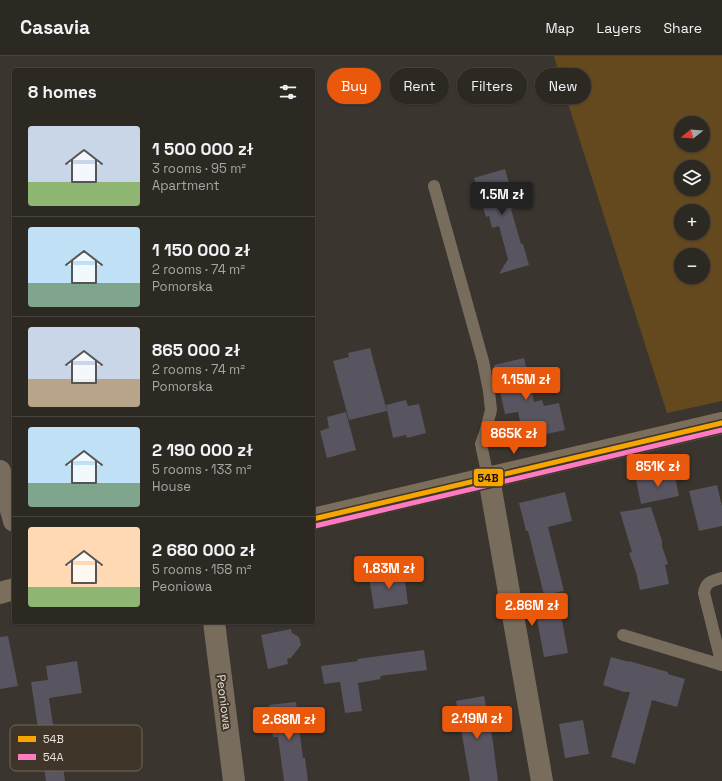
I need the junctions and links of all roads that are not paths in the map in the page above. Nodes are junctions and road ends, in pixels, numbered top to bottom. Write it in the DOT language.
graph roads {
  1 [pos="434,186"];
  2 [pos="722,423"];
  3 [pos="0,471"];
  4 [pos="489,478"];
  5 [pos="12,514"];
  6 [pos="315,519"];
  7 [pos="722,578"];
  8 [pos="12,590"];
  9 [pos="0,593"];
  10 [pos="214,624"];
  11 [pos="623,635"];
  12 [pos="722,665"];
  13 [pos="234,781"];
  14 [pos="542,781"];
  1 -- 4 [label="lane"];
  2 -- 4 [label="street"];
  3 -- 5 [label="street"];
  4 -- 6 [label="street"];
  4 -- 14 [label="street"];
  7 -- 12 [label="lane"];
  8 -- 9 [label="street"];
  10 -- 13 [label="street, Peoniowa"];
  11 -- 12 [label="lane"];
}
